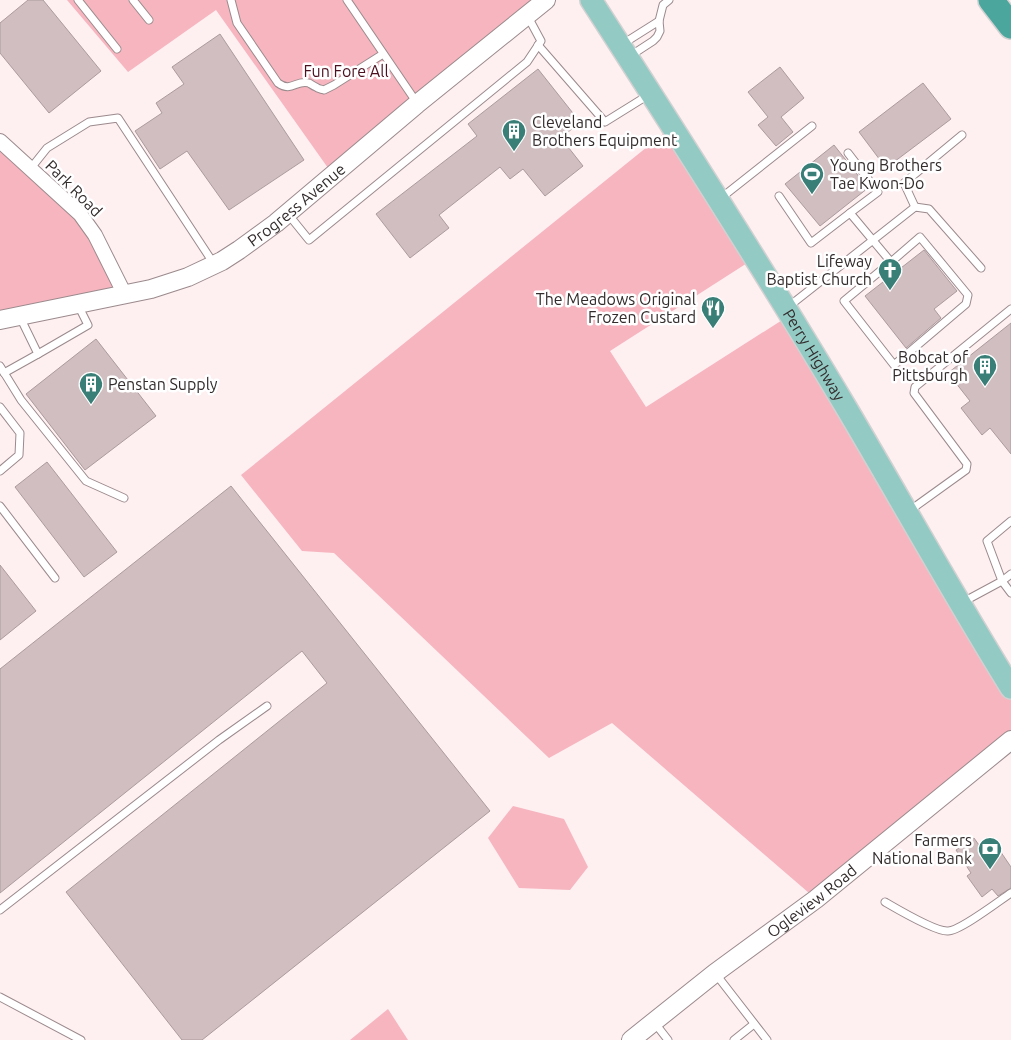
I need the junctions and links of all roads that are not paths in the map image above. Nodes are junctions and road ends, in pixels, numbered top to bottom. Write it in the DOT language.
graph roads {
  1 [pos="78,0"];
  2 [pos="133,0"];
  3 [pos="231,0"];
  4 [pos="347,0"];
  5 [pos="546,0"];
  6 [pos="591,0"];
  7 [pos="991,0"];
  8 [pos="664,2"];
  9 [pos="527,15"];
  10 [pos="149,20"];
  11 [pos="659,21"];
  12 [pos="1011,26"];
  13 [pos="538,45"];
  14 [pos="117,49"];
  15 [pos="624,51"];
  16 [pos="383,54"];
  17 [pos="651,93"];
  18 [pos="417,104"];
  19 [pos="812,126"];
  20 [pos="962,135"];
  21 [pos="0,141"];
  22 [pos="848,153"];
  23 [pos="31,168"];
  24 [pos="779,196"];
  25 [pos="718,200"];
  26 [pos="915,207"];
  27 [pos="288,213"];
  28 [pos="850,213"];
  29 [pos="873,241"];
  30 [pos="891,262"];
  31 [pos="214,265"];
  32 [pos="981,268"];
  33 [pos="125,295"];
  34 [pos="77,305"];
  35 [pos="786,309"];
  36 [pos="1011,309"];
  37 [pos="20,316"];
  38 [pos="0,320"];
  39 [pos="38,354"];
  40 [pos="0,366"];
  41 [pos="4,373"];
  42 [pos="0,407"];
  43 [pos="0,471"];
  44 [pos="124,498"];
  45 [pos="0,506"];
  46 [pos="907,512"];
  47 [pos="1011,521"];
  48 [pos="1011,574"];
  49 [pos="54,578"];
  50 [pos="1002,581"];
  51 [pos="1011,594"];
  52 [pos="960,604"];
  53 [pos="1011,688"];
  54 [pos="267,706"];
  55 [pos="1011,740"];
  56 [pos="1011,893"];
  57 [pos="884,902"];
  58 [pos="0,910"];
  59 [pos="716,973"];
  60 [pos="0,998"];
  61 [pos="654,1021"];
  62 [pos="754,1024"];
  63 [pos="81,1040"];
  64 [pos="630,1040"];
  65 [pos="668,1040"];
  66 [pos="734,1040"];
  67 [pos="767,1040"];
  1 -- 14 [label="lane"];
  2 -- 10 [label="lane"];
  3 -- 16 [label="lane"];
  4 -- 16 [label="lane"];
  5 -- 9 [label="street, Progress Avenue"];
  6 -- 15 [label="main road, Perry Highway"];
  7 -- 12 [label="highway"];
  8 -- 11 [label="lane"];
  9 -- 13 [label="lane"];
  9 -- 18 [label="street, Progress Avenue"];
  11 -- 15 [label="lane"];
  11 -- 15 [label="lane"];
  13 -- 17 [label="lane"];
  13 -- 27 [label="lane"];
  15 -- 17 [label="main road, Perry Highway"];
  16 -- 18 [label="lane"];
  17 -- 25 [label="main road, Perry Highway"];
  18 -- 27 [label="street, Progress Avenue"];
  19 -- 25 [label="lane"];
  20 -- 26 [label="lane"];
  21 -- 23 [label="street, Park Road"];
  22 -- 28 [label="lane"];
  23 -- 31 [label="lane"];
  23 -- 33 [label="street, Park Road"];
  24 -- 28 [label="lane"];
  25 -- 35 [label="main road, Perry Highway"];
  26 -- 29 [label="lane"];
  26 -- 32 [label="lane"];
  27 -- 31 [label="street, Progress Avenue"];
  28 -- 29 [label="lane"];
  29 -- 30 [label="lane"];
  29 -- 35 [label="lane"];
  30 -- 30 [label="lane"];
  31 -- 33 [label="street, Progress Avenue"];
  33 -- 34 [label="street, Progress Avenue"];
  34 -- 37 [label="street, Progress Avenue"];
  34 -- 39 [label="lane"];
  35 -- 46 [label="main road, Perry Highway"];
  36 -- 46 [label="lane"];
  37 -- 38 [label="street, Progress Avenue"];
  37 -- 39 [label="lane"];
  39 -- 41 [label="lane"];
  40 -- 41 [label="lane"];
  41 -- 44 [label="lane"];
  42 -- 43 [label="lane"];
  45 -- 49 [label="lane"];
  46 -- 52 [label="main road, Perry Highway"];
  47 -- 50 [label="lane"];
  48 -- 50 [label="lane"];
  50 -- 51 [label="lane"];
  50 -- 52 [label="lane"];
  52 -- 53 [label="main road, Perry Highway"];
  54 -- 58 [label="lane"];
  55 -- 59 [label="street, Ogleview Road"];
  56 -- 57 [label="lane"];
  59 -- 61 [label="street, Ogleview Road"];
  59 -- 62 [label="lane"];
  60 -- 63 [label="lane"];
  61 -- 64 [label="street, Ogleview Road"];
  61 -- 65 [label="lane"];
  62 -- 66 [label="lane"];
  62 -- 67 [label="lane"];
}
